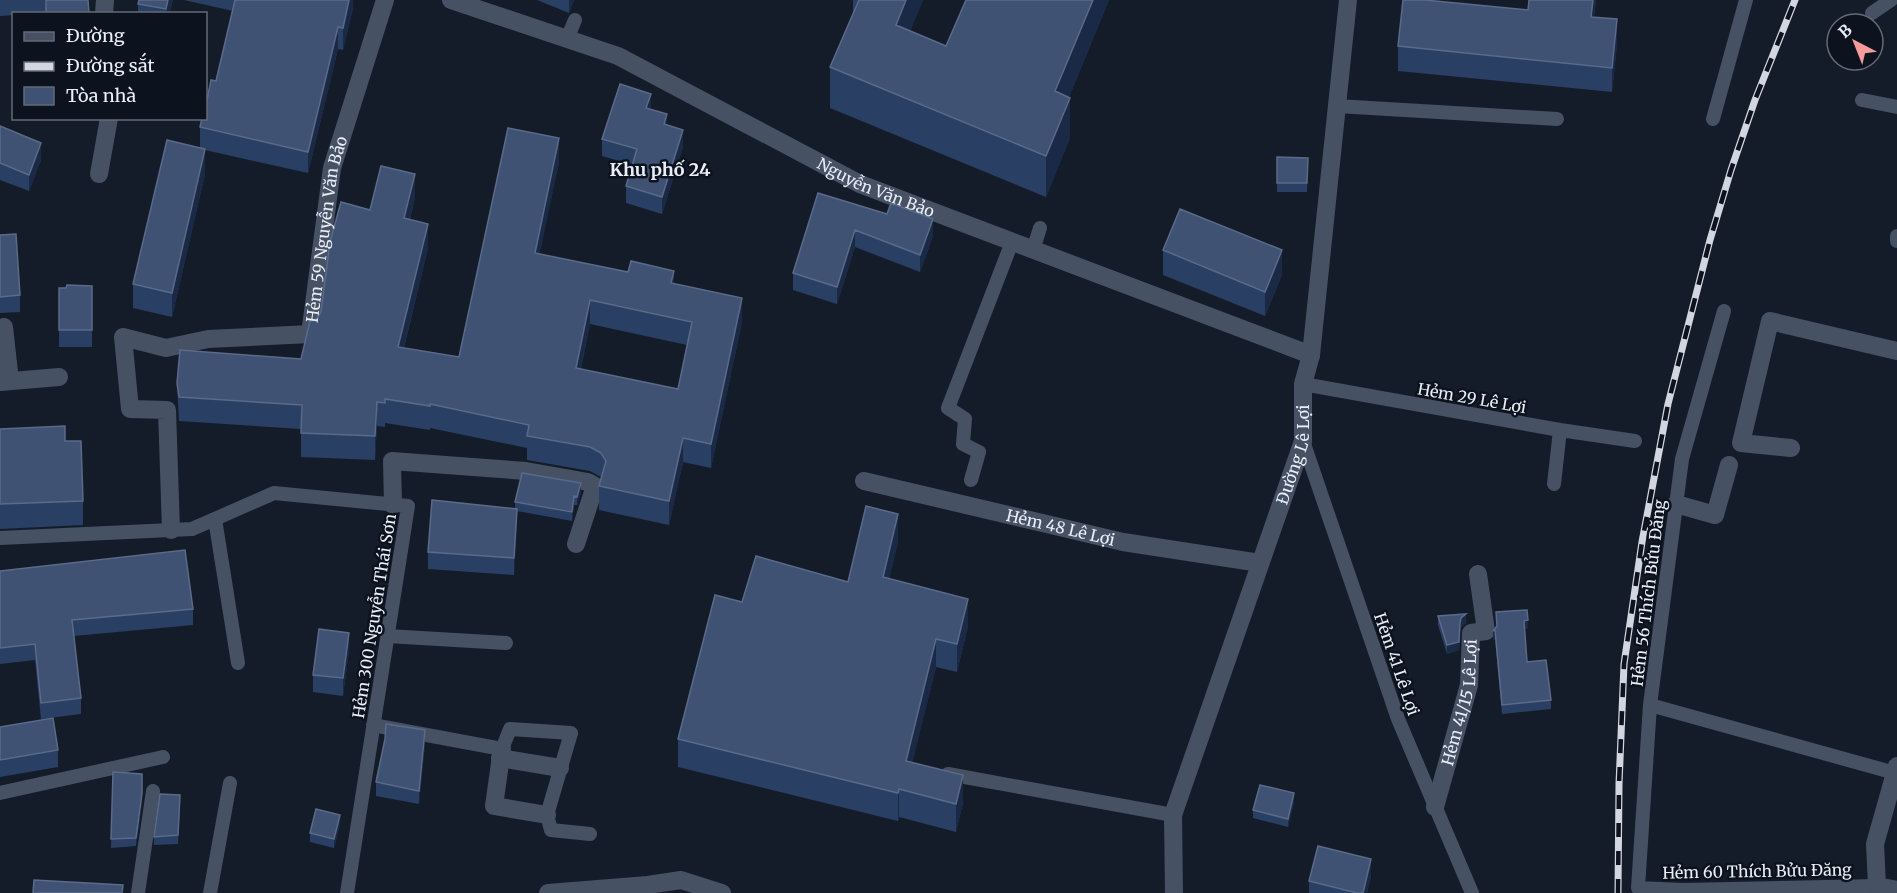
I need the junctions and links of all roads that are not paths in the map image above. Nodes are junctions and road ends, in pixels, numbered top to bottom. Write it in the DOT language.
graph roads {
  1 [pos="385,0"];
  2 [pos="451,0"];
  3 [pos="1348,0"];
  4 [pos="1746,0"];
  5 [pos="1891,0"];
  6 [pos="1873,12"];
  7 [pos="575,20"];
  8 [pos="567,39"];
  9 [pos="1862,100"];
  10 [pos="1337,106"];
  11 [pos="1897,108"];
  12 [pos="1557,119"];
  13 [pos="1713,119"];
  14 [pos="109,120"];
  15 [pos="99,174"];
  16 [pos="1040,228"];
  17 [pos="1897,236"];
  18 [pos="1897,241"];
  19 [pos="1012,242"];
  20 [pos="1033,250"];
  21 [pos="1724,311"];
  22 [pos="4,327"];
  23 [pos="1897,351"];
  24 [pos="1311,355"];
  25 [pos="58,377"];
  26 [pos="5,381"];
  27 [pos="1303,384"];
  28 [pos="1560,430"];
  29 [pos="1303,441"];
  30 [pos="1635,441"];
  31 [pos="1791,448"];
  32 [pos="1729,465"];
  33 [pos="971,480"];
  34 [pos="864,481"];
  35 [pos="1554,483"];
  36 [pos="1676,504"];
  37 [pos="393,505"];
  38 [pos="215,519"];
  39 [pos="171,530"];
  40 [pos="0,538"];
  41 [pos="576,544"];
  42 [pos="1260,563"];
  43 [pos="1478,574"];
  44 [pos="387,636"];
  45 [pos="506,643"];
  46 [pos="238,663"];
  47 [pos="1650,705"];
  48 [pos="373,725"];
  49 [pos="501,754"];
  50 [pos="163,758"];
  51 [pos="560,768"];
  52 [pos="1896,769"];
  53 [pos="948,774"];
  54 [pos="230,783"];
  55 [pos="153,791"];
  56 [pos="0,793"];
  57 [pos="1435,807"];
  58 [pos="547,814"];
  59 [pos="1173,815"];
  60 [pos="590,834"];
  61 [pos="1877,886"];
  62 [pos="648,889"];
  63 [pos="1832,890"];
  64 [pos="1897,890"];
  65 [pos="1775,891"];
  66 [pos="1683,892"];
  67 [pos="138,893"];
  68 [pos="210,893"];
  69 [pos="347,893"];
  70 [pos="548,893"];
  71 [pos="722,893"];
  72 [pos="1174,893"];
  73 [pos="1472,893"];
  1 -- 39 [label="street, Hẻm 59 Nguyễn Văn Bảo"];
  2 -- 8 [label="street, Nguyễn Văn Bảo"];
  3 -- 10 [label="street, Đường Lê Lợi"];
  4 -- 13 [label="lane"];
  5 -- 6 [label="lane"];
  7 -- 8 [label="lane"];
  8 -- 19 [label="street, Nguyễn Văn Bảo"];
  9 -- 11 [label="lane"];
  10 -- 12 [label="lane"];
  10 -- 24 [label="street, Đường Lê Lợi"];
  14 -- 15 [label="street"];
  16 -- 20 [label="lane"];
  17 -- 18 [label="lane"];
  19 -- 20 [label="street, Nguyễn Văn Bảo"];
  19 -- 33 [label="lane"];
  20 -- 24 [label="street, Nguyễn Văn Bảo"];
  21 -- 36 [label="lane, Hẻm 56 Thích Bửu Đăng"];
  22 -- 26 [label="street"];
  23 -- 31 [label="street"];
  24 -- 27 [label="street, Đường Lê Lợi"];
  25 -- 26 [label="street"];
  27 -- 28 [label="lane, Hẻm 29 Lê Lợi"];
  27 -- 29 [label="street, Đường Lê Lợi"];
  28 -- 30 [label="lane, Hẻm 29 Lê Lợi"];
  28 -- 35 [label="lane"];
  29 -- 42 [label="street, Đường Lê Lợi"];
  29 -- 57 [label="lane, Hẻm 41 Lê Lợi"];
  32 -- 36 [label="street"];
  34 -- 42 [label="street, Hẻm 48 Lê Lợi"];
  36 -- 47 [label="lane, Hẻm 56 Thích Bửu Đăng"];
  37 -- 38 [label="lane, Hẻm 300 Nguyễn Thái Sơn"];
  37 -- 41 [label="street"];
  37 -- 44 [label="lane, Hẻm 300 Nguyễn Thái Sơn"];
  38 -- 39 [label="lane, Hẻm 300 Nguyễn Thái Sơn"];
  38 -- 46 [label="lane"];
  39 -- 40 [label="lane, Hẻm 300 Nguyễn Thái Sơn"];
  42 -- 59 [label="street, Đường Lê Lợi"];
  43 -- 57 [label="street, Hẻm 41/15 Lê Lợi"];
  44 -- 45 [label="lane"];
  44 -- 48 [label="lane, Hẻm 300 Nguyễn Thái Sơn"];
  47 -- 52 [label="lane, Hẻm 56 Thích Bửu Đăng"];
  47 -- 66 [label="lane, Hẻm 60 Thích Bửu Đăng"];
  48 -- 49 [label="lane"];
  48 -- 69 [label="lane, Hẻm 300 Nguyễn Thái Sơn"];
  49 -- 51 [label="street"];
  49 -- 51 [label="lane"];
  49 -- 58 [label="street"];
  50 -- 56 [label="lane"];
  51 -- 58 [label="lane"];
  52 -- 61 [label="street"];
  53 -- 59 [label="lane"];
  54 -- 68 [label="lane"];
  55 -- 67 [label="lane"];
  57 -- 73 [label="lane, Hẻm 41 Lê Lợi"];
  58 -- 60 [label="lane"];
  59 -- 72 [label="street, Đường Lê Lợi"];
  61 -- 63 [label="lane, Hẻm 60 Thích Bửu Đăng"];
  61 -- 64 [label="street"];
  62 -- 70 [label="street"];
  62 -- 71 [label="street"];
  63 -- 65 [label="lane, Hẻm 60 Thích Bửu Đăng"];
  65 -- 66 [label="lane, Hẻm 60 Thích Bửu Đăng"];
}
